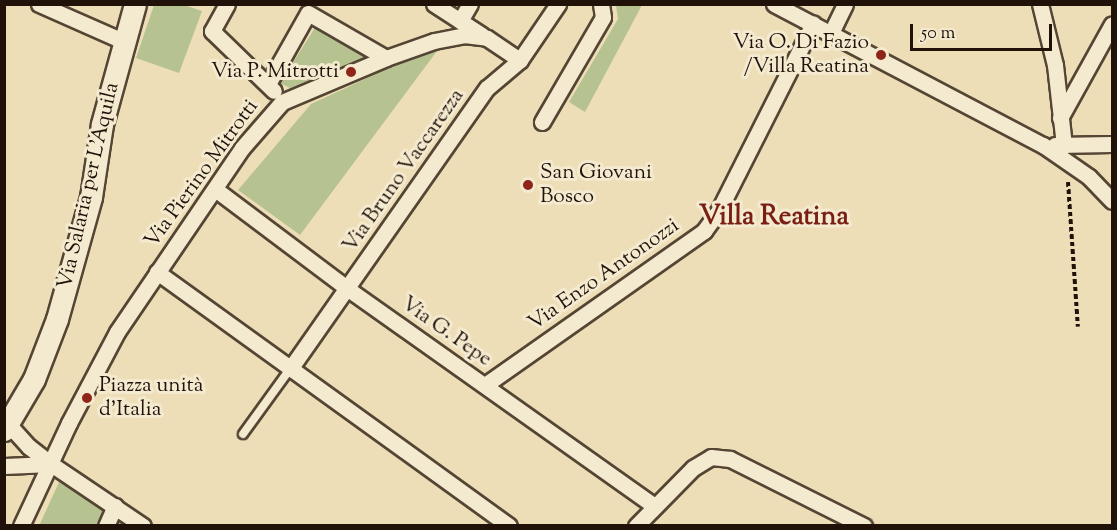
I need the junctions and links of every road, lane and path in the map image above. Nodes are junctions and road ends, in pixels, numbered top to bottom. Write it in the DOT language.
graph roads {
  1 [pos="39,4"];
  2 [pos="135,4"];
  3 [pos="227,4"];
  4 [pos="434,4"];
  5 [pos="470,4"];
  6 [pos="558,4"];
  7 [pos="601,4"];
  8 [pos="774,4"];
  9 [pos="845,4"];
  10 [pos="1040,4"];
  11 [pos="460,21"];
  12 [pos="813,24"];
  13 [pos="1113,24"];
  14 [pos="831,33"];
  15 [pos="487,38"];
  16 [pos="123,41"];
  17 [pos="386,58"];
  18 [pos="520,60"];
  19 [pos="268,84"];
  20 [pos="282,102"];
  21 [pos="1060,118"];
  22 [pos="542,122"];
  23 [pos="1113,144"];
  24 [pos="1065,153"];
  25 [pos="1089,177"];
  26 [pos="1113,184"];
  27 [pos="215,189"];
  28 [pos="1113,201"];
  29 [pos="157,272"];
  30 [pos="348,289"];
  31 [pos="1078,327"];
  32 [pos="290,369"];
  33 [pos="485,385"];
  34 [pos="6,427"];
  35 [pos="243,434"];
  36 [pos="51,464"];
  37 [pos="4,466"];
  38 [pos="115,506"];
  39 [pos="655,506"];
  40 [pos="21,525"];
  41 [pos="106,525"];
  42 [pos="143,525"];
  43 [pos="509,525"];
  44 [pos="636,525"];
  45 [pos="864,525"];
  1 -- 16 [label="street"];
  2 -- 16 [label="main road, Via Salaria per L'Aquila"];
  3 -- 19 [label="street"];
  4 -- 11 [label="street"];
  5 -- 11 [label="street"];
  6 -- 18 [label="street, Via Bruno Vaccarezza"];
  7 -- 22 [label="street"];
  8 -- 12 [label="street"];
  9 -- 14 [label="street"];
  10 -- 21 [label="street"];
  11 -- 15 [label="street"];
  12 -- 14 [label="street"];
  12 -- 33 [label="street, Via Enzo Antonozzi"];
  13 -- 21 [label="street"];
  14 -- 24 [label="street"];
  15 -- 17 [label="street, Via Pierino Mitrotti"];
  15 -- 18 [label="street"];
  16 -- 34 [label="main road, Via Salaria per L'Aquila"];
  17 -- 19 [label="street"];
  17 -- 20 [label="street, Via Pierino Mitrotti"];
  18 -- 30 [label="street, Via Bruno Vaccarezza"];
  19 -- 20 [label="street"];
  20 -- 27 [label="street, Via Pierino Mitrotti"];
  21 -- 24 [label="street"];
  23 -- 24 [label="street"];
  24 -- 25 [label="street"];
  24 -- 31 [label="path"];
  25 -- 26 [label="street"];
  25 -- 28 [label="street"];
  27 -- 29 [label="street, Via Pierino Mitrotti"];
  27 -- 30 [label="street, Via G. Pepe"];
  29 -- 32 [label="street"];
  29 -- 36 [label="street, Via Pierino Mitrotti"];
  30 -- 32 [label="street, Via Bruno Vaccarezza"];
  30 -- 33 [label="street, Via G. Pepe"];
  32 -- 35 [label="lane"];
  32 -- 43 [label="street"];
  33 -- 39 [label="street, Via G. Pepe"];
  34 -- 36 [label="street"];
  36 -- 37 [label="street"];
  36 -- 38 [label="street"];
  36 -- 40 [label="street, Via Pierino Mitrotti"];
  38 -- 41 [label="street"];
  38 -- 42 [label="street"];
  39 -- 44 [label="street"];
  39 -- 45 [label="street"];
}
